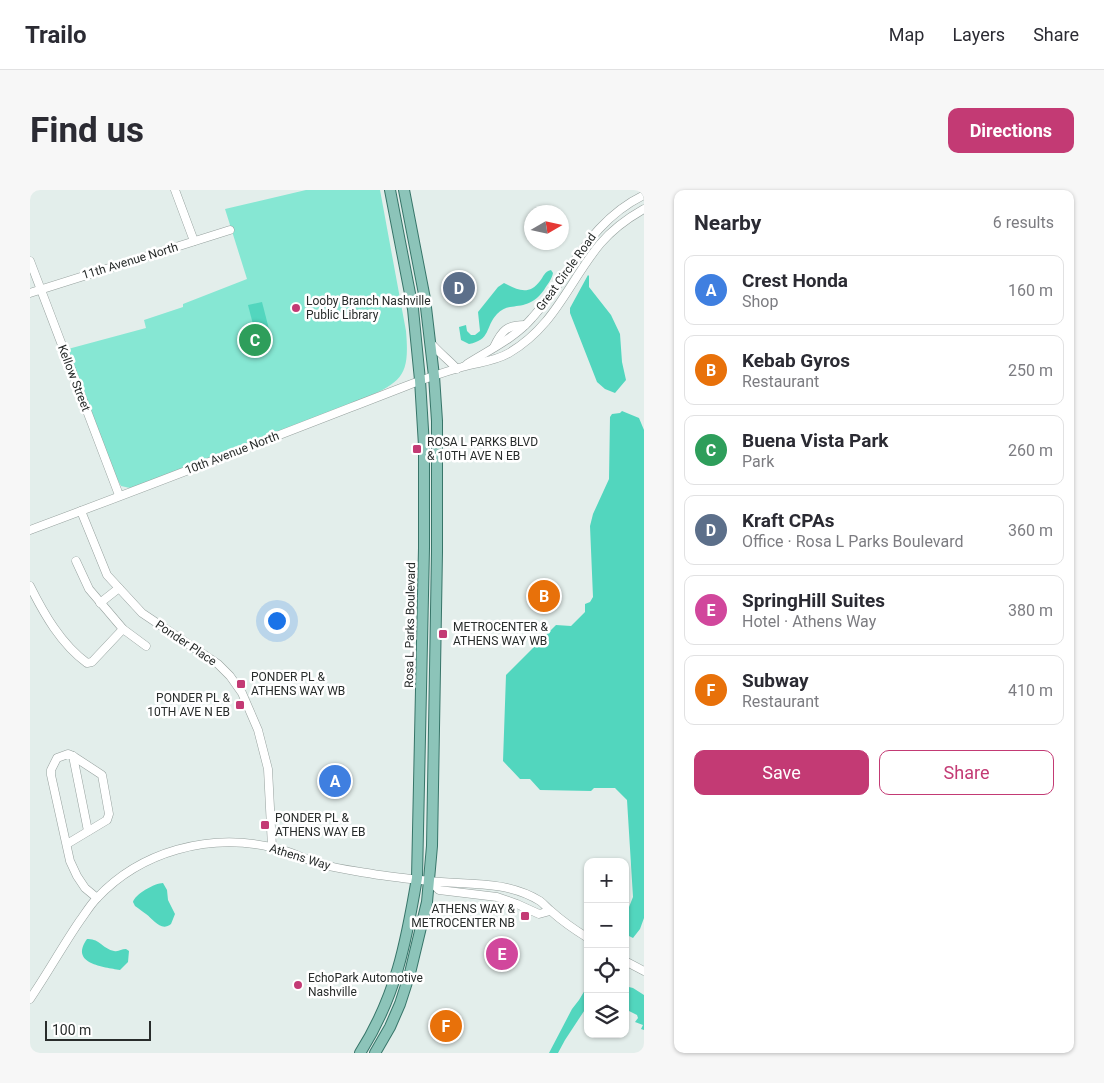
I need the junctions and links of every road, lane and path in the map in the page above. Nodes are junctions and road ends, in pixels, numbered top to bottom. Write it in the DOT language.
graph roads {
  1 [pos="175,190"];
  2 [pos="390,190"];
  3 [pos="404,190"];
  4 [pos="644,195"];
  5 [pos="644,209"];
  6 [pos="230,230"];
  7 [pos="194,241"];
  8 [pos="30,261"];
  9 [pos="41,288"];
  10 [pos="30,293"];
  11 [pos="430,342"];
  12 [pos="460,368"];
  13 [pos="434,376"];
  14 [pos="420,380"];
  15 [pos="119,495"];
  16 [pos="82,511"];
  17 [pos="30,530"];
  18 [pos="76,561"];
  19 [pos="30,586"];
  20 [pos="119,588"];
  21 [pos="100,603"];
  22 [pos="123,629"];
  23 [pos="146,646"];
  24 [pos="73,756"];
  25 [pos="88,831"];
  26 [pos="67,844"];
  27 [pos="272,847"];
  28 [pos="417,878"];
  29 [pos="430,881"];
  30 [pos="96,898"];
  31 [pos="550,911"];
  32 [pos="584,935"];
  33 [pos="629,963"];
  34 [pos="644,971"];
  35 [pos="30,999"];
  36 [pos="360,1053"];
  37 [pos="375,1053"];
  1 -- 7 [label="street"];
  2 -- 14 [label="main road, Rosa L Parks Boulevard"];
  3 -- 11 [label="main road, Rosa L Parks Boulevard"];
  4 -- 12 [label="street, Great Circle Road"];
  5 -- 12 [label="street, Great Circle Road"];
  6 -- 7 [label="street, 11th Avenue North"];
  7 -- 9 [label="street, 11th Avenue North"];
  8 -- 9 [label="street, Kellow Street"];
  9 -- 10 [label="street, 11th Avenue North"];
  9 -- 15 [label="street, Kellow Street"];
  11 -- 12 [label="street"];
  11 -- 13 [label="main road, Rosa L Parks Boulevard"];
  12 -- 13 [label="street, Great Circle Road"];
  13 -- 14 [label="street, 10th Avenue North"];
  13 -- 29 [label="main road, Rosa L Parks Boulevard"];
  14 -- 15 [label="street, 10th Avenue North"];
  14 -- 28 [label="main road, Rosa L Parks Boulevard"];
  15 -- 16 [label="street, 10th Avenue North"];
  16 -- 17 [label="street, 10th Avenue North"];
  16 -- 20 [label="street, Ponder Place"];
  18 -- 21 [label="street"];
  19 -- 22 [label="street"];
  20 -- 21 [label="street"];
  20 -- 27 [label="street, Ponder Place"];
  21 -- 22 [label="street"];
  22 -- 23 [label="street"];
  24 -- 25 [label="street"];
  24 -- 25 [label="street"];
  24 -- 26 [label="street"];
  25 -- 26 [label="street"];
  26 -- 30 [label="street"];
  27 -- 28 [label="street, Athens Way"];
  27 -- 30 [label="street, Athens Way"];
  28 -- 29 [label="street, Athens Way"];
  28 -- 36 [label="main road, Rosa L Parks Boulevard"];
  29 -- 31 [label="street, Athens Way"];
  29 -- 31 [label="street, Athens Way"];
  29 -- 37 [label="main road, Rosa L Parks Boulevard"];
  30 -- 35 [label="street, Athens Way"];
  31 -- 32 [label="street, Athens Way"];
  33 -- 34 [label="street"];
}
